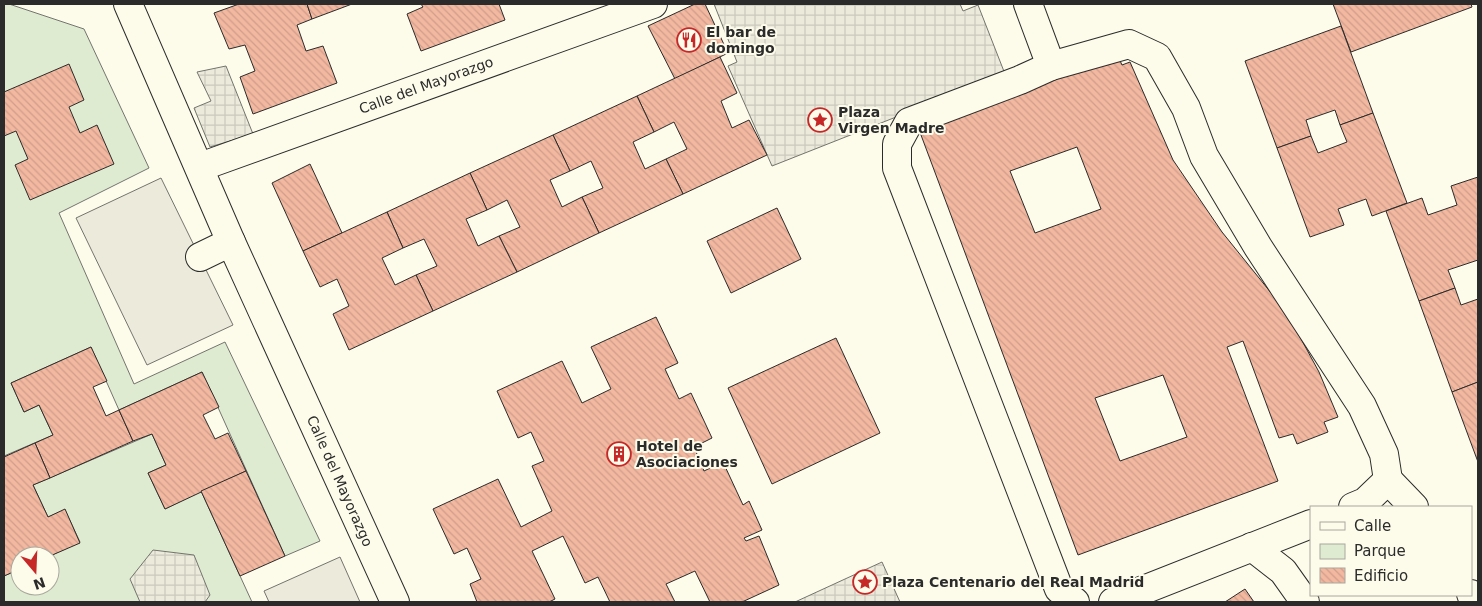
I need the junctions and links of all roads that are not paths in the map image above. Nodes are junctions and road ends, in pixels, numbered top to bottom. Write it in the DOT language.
graph roads {
  1 [pos="128,4"];
  2 [pos="652,4"];
  3 [pos="1028,4"];
  4 [pos="1052,66"];
  5 [pos="200,167"];
  6 [pos="231,242"];
  7 [pos="200,256"];
  8 [pos="1388,480"];
  9 [pos="1355,506"];
  10 [pos="1413,506"];
  11 [pos="1310,524"];
  12 [pos="1252,547"];
  13 [pos="387,600"];
  14 [pos="1075,602"];
  15 [pos="1113,602"];
  16 [pos="1305,602"];
  1 -- 5 [label="street, Calle del Mayorazgo"];
  2 -- 5 [label="street, Calle del Mayorazgo"];
  3 -- 4 [label="street"];
  4 -- 8 [label="street"];
  4 -- 14 [label="street"];
  5 -- 6 [label="street, Calle del Mayorazgo"];
  6 -- 7 [label="street"];
  6 -- 13 [label="street, Calle del Mayorazgo"];
  8 -- 9 [label="street"];
  8 -- 10 [label="street"];
  11 -- 12 [label="street"];
  12 -- 15 [label="street"];
  12 -- 16 [label="street"];
}
